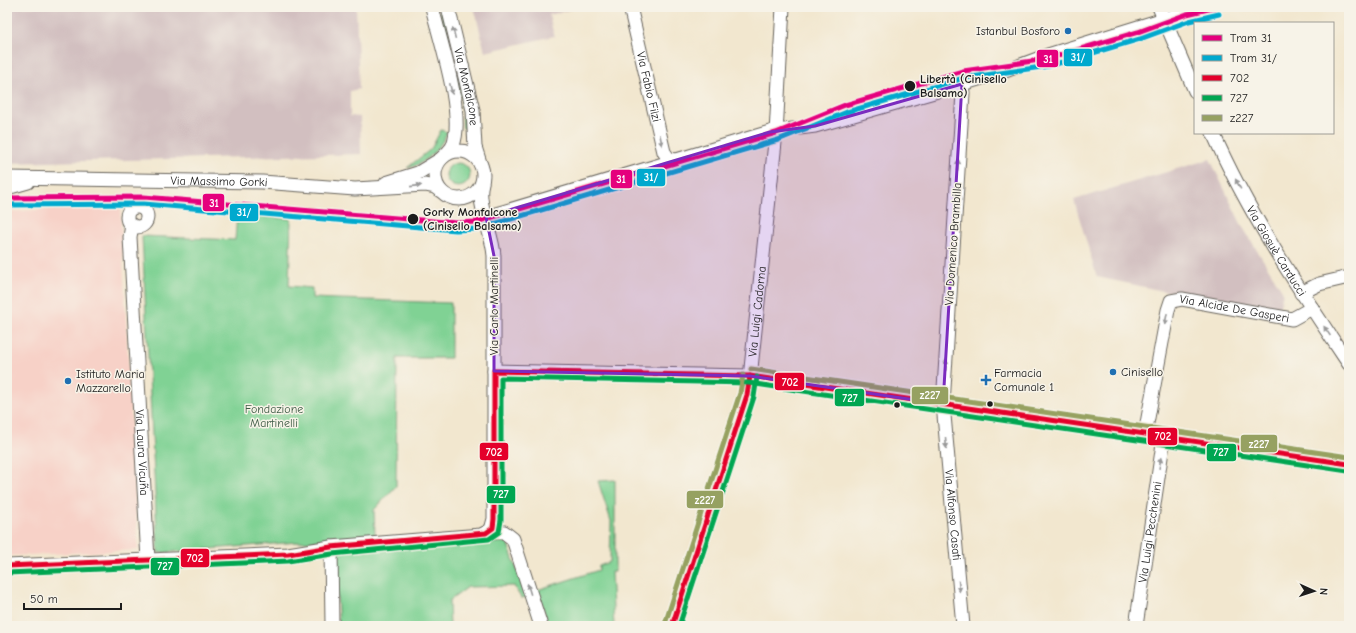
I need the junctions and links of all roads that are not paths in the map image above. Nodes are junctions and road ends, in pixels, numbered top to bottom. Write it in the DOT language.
graph roads {
  1 [pos="432,7"];
  2 [pos="448,7"];
  3 [pos="630,7"];
  4 [pos="783,7"];
  5 [pos="1197,8"];
  6 [pos="1162,13"];
  7 [pos="962,84"];
  8 [pos="1194,89"];
  9 [pos="777,130"];
  10 [pos="1213,134"];
  11 [pos="442,158"];
  12 [pos="676,160"];
  13 [pos="481,166"];
  14 [pos="7,178"];
  15 [pos="76,178"];
  16 [pos="482,183"];
  17 [pos="7,188"];
  18 [pos="363,189"];
  19 [pos="439,190"];
  20 [pos="486,217"];
  21 [pos="132,225"];
  22 [pos="1349,277"];
  23 [pos="1301,293"];
  24 [pos="1312,308"];
  25 [pos="1349,364"];
  26 [pos="494,370"];
  27 [pos="750,376"];
  28 [pos="943,404"];
  29 [pos="1145,434"];
  30 [pos="1164,437"];
  31 [pos="1349,464"];
  32 [pos="491,530"];
  33 [pos="331,547"];
  34 [pos="148,560"];
  35 [pos="7,566"];
  36 [pos="332,626"];
  37 [pos="541,626"];
  38 [pos="672,626"];
  39 [pos="963,626"];
  40 [pos="1136,626"];
  1 -- 11 [label="street, Via Monfalcone, one-way"];
  13 -- 2 [label="street, Via Monfalcone, one-way"];
  3 -- 12 [label="street, Via Fabio Filzi, one-way"];
  4 -- 9 [label="street, Via Luigi Cadorna"];
  5 -- 6 [label="street"];
  6 -- 7 [label="street"];
  6 -- 8 [label="street"];
  7 -- 9 [label="street"];
  28 -- 7 [label="street, Via Domenico Brambilla, one-way"];
  9 -- 12 [label="street"];
  9 -- 27 [label="street, Via Luigi Cadorna"];
  23 -- 10 [label="street, Via Giosuè Carducci, one-way"];
  11 -- 13 [label="street"];
  11 -- 18 [label="street, Via Massimo Gorki"];
  11 -- 19 [label="street"];
  12 -- 20 [label="street"];
  13 -- 16 [label="street"];
  14 -- 15 [label="street, Via Massimo Gorki"];
  15 -- 17 [label="street, Via Massimo Gorki"];
  15 -- 18 [label="street, Via Massimo Gorki"];
  16 -- 19 [label="street"];
  16 -- 20 [label="street, Via Carlo Martinelli"];
  18 -- 19 [label="street, Via Massimo Gorki, one-way"];
  20 -- 26 [label="street, Via Carlo Martinelli"];
  21 -- 34 [label="street, Via Laura Vicuña"];
  22 -- 23 [label="street"];
  23 -- 24 [label="street, Via Giosuè Carducci"];
  25 -- 24 [label="street, Via Giosuè Carducci, one-way"];
  24 -- 29 [label="street, Via Alcide De Gasperi, one-way"];
  26 -- 27 [label="street"];
  26 -- 32 [label="street, Via Carlo Martinelli"];
  27 -- 28 [label="street"];
  27 -- 38 [label="street, Via Luigi Cadorna"];
  28 -- 29 [label="street"];
  28 -- 39 [label="street, Via Alfonso Casati, one-way"];
  29 -- 30 [label="street"];
  30 -- 31 [label="street"];
  40 -- 30 [label="street, Via Luigi Pecchenini, one-way"];
  32 -- 33 [label="street"];
  37 -- 32 [label="street, one-way"];
  33 -- 34 [label="street"];
  33 -- 36 [label="street"];
  34 -- 35 [label="street"];
}
